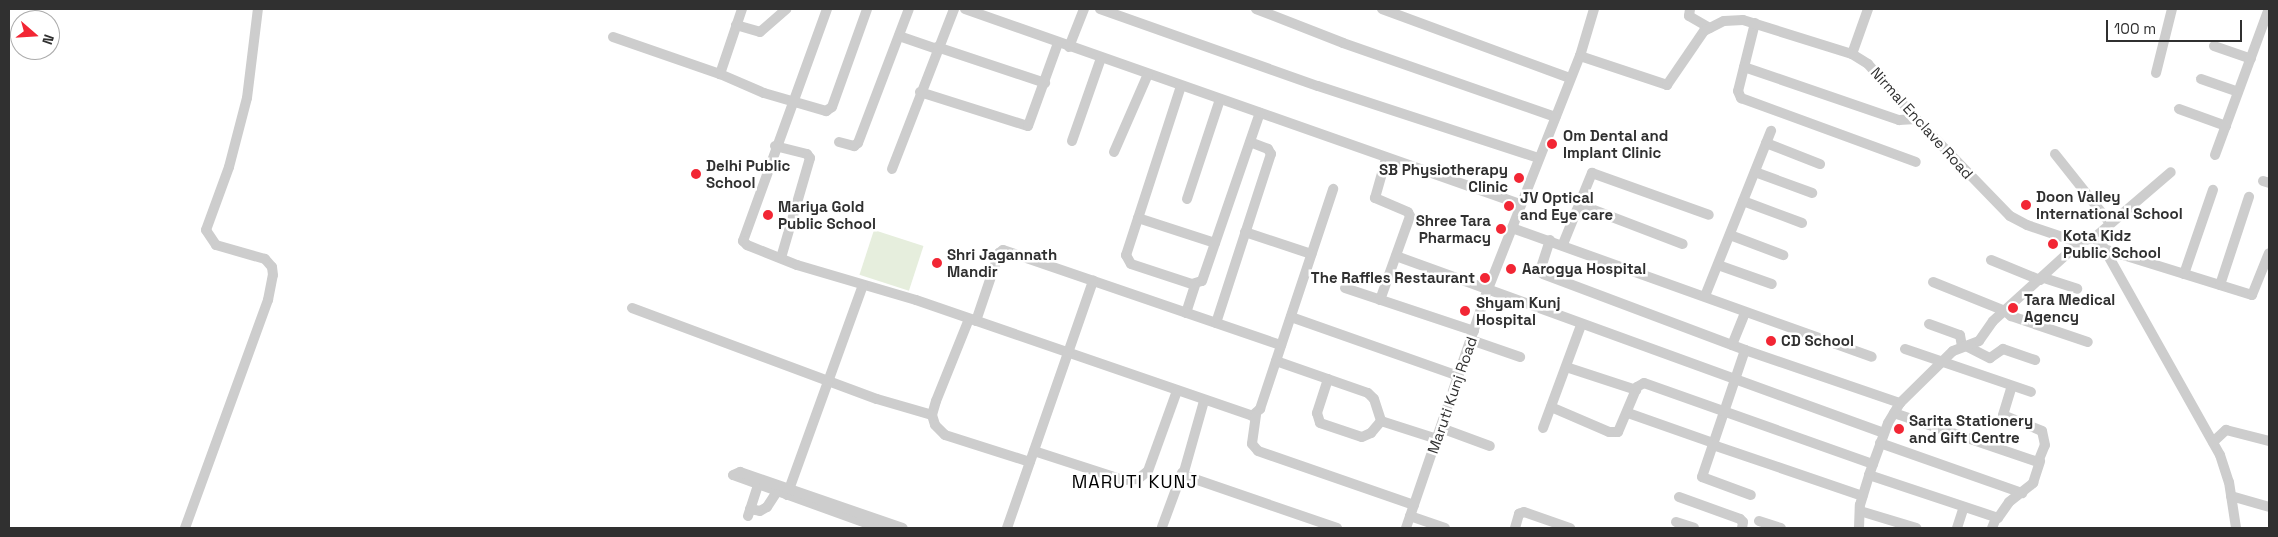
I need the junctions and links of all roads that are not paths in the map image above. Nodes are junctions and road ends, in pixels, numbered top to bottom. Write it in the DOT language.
graph roads {
  1 [pos="258,9"];
  2 [pos="742,9"];
  3 [pos="786,9"];
  4 [pos="827,9"];
  5 [pos="867,9"];
  6 [pos="909,9"];
  7 [pos="954,9"];
  8 [pos="964,9"];
  9 [pos="1084,9"];
  10 [pos="1100,9"];
  11 [pos="1256,9"];
  12 [pos="1382,9"];
  13 [pos="1594,9"];
  14 [pos="1690,9"];
  15 [pos="1732,9"];
  16 [pos="1868,9"];
  17 [pos="2172,9"];
  18 [pos="2266,11"];
  19 [pos="1727,21"];
  20 [pos="1755,23"];
  21 [pos="736,25"];
  22 [pos="1710,28"];
  23 [pos="899,36"];
  24 [pos="614,37"];
  25 [pos="1058,43"];
  26 [pos="2214,46"];
  27 [pos="1069,47"];
  28 [pos="937,48"];
  29 [pos="1852,54"];
  30 [pos="1580,56"];
  31 [pos="1101,58"];
  32 [pos="2250,59"];
  33 [pos="1744,66"];
  34 [pos="2156,73"];
  35 [pos="720,74"];
  36 [pos="1148,74"];
  37 [pos="1570,78"];
  38 [pos="2200,79"];
  39 [pos="1045,83"];
  40 [pos="1181,86"];
  41 [pos="920,92"];
  42 [pos="2238,92"];
  43 [pos="1220,99"];
  44 [pos="793,100"];
  45 [pos="2179,110"];
  46 [pos="1260,113"];
  47 [pos="1555,116"];
  48 [pos="1916,119"];
  49 [pos="2226,126"];
  50 [pos="1771,131"];
  51 [pos="1072,141"];
  52 [pos="839,142"];
  53 [pos="1250,142"];
  54 [pos="1766,143"];
  55 [pos="775,146"];
  56 [pos="1114,152"];
  57 [pos="2055,154"];
  58 [pos="2215,156"];
  59 [pos="1538,158"];
  60 [pos="1386,159"];
  61 [pos="1916,162"];
  62 [pos="1820,164"];
  63 [pos="892,169"];
  64 [pos="1755,172"];
  65 [pos="2171,172"];
  66 [pos="1333,189"];
  67 [pos="2213,190"];
  68 [pos="1812,193"];
  69 [pos="2249,197"];
  70 [pos="1188,199"];
  71 [pos="1743,201"];
  72 [pos="1520,204"];
  73 [pos="1578,204"];
  74 [pos="1709,215"];
  75 [pos="1138,218"];
  76 [pos="2109,222"];
  77 [pos="1802,223"];
  78 [pos="1512,228"];
  79 [pos="1245,232"];
  80 [pos="1730,235"];
  81 [pos="2094,238"];
  82 [pos="1550,240"];
  83 [pos="2080,242"];
  84 [pos="1215,243"];
  85 [pos="1563,244"];
  86 [pos="1683,244"];
  87 [pos="2104,249"];
  88 [pos="2269,253"];
  89 [pos="1311,254"];
  90 [pos="1783,255"];
  91 [pos="1396,256"];
  92 [pos="781,258"];
  93 [pos="1991,260"];
  94 [pos="1718,265"];
  95 [pos="2184,274"];
  96 [pos="2042,279"];
  97 [pos="1093,280"];
  98 [pos="1933,282"];
  99 [pos="1772,284"];
  100 [pos="863,285"];
  101 [pos="1195,285"];
  102 [pos="2220,285"];
  103 [pos="1345,288"];
  104 [pos="1488,289"];
  105 [pos="2077,289"];
  106 [pos="1705,296"];
  107 [pos="1380,300"];
  108 [pos="632,308"];
  109 [pos="2005,311"];
  110 [pos="1745,312"];
  111 [pos="1186,313"];
  112 [pos="1291,316"];
  113 [pos="973,320"];
  114 [pos="1216,323"];
  115 [pos="1929,324"];
  116 [pos="1581,325"];
  117 [pos="1473,335"];
  118 [pos="2088,342"];
  119 [pos="1281,345"];
  120 [pos="1732,345"];
  121 [pos="1964,346"];
  122 [pos="1905,349"];
  123 [pos="1745,350"];
  124 [pos="1069,353"];
  125 [pos="1520,357"];
  126 [pos="1872,357"];
  127 [pos="1276,360"];
  128 [pos="2035,360"];
  129 [pos="1941,362"];
  130 [pos="1566,367"];
  131 [pos="1459,376"];
  132 [pos="1328,379"];
  133 [pos="827,380"];
  134 [pos="1735,380"];
  135 [pos="2012,386"];
  136 [pos="1636,390"];
  137 [pos="1177,391"];
  138 [pos="2031,392"];
  139 [pos="1204,401"];
  140 [pos="1900,403"];
  141 [pos="1551,408"];
  142 [pos="1724,412"];
  143 [pos="1628,413"];
  144 [pos="1894,413"];
  145 [pos="932,415"];
  146 [pos="1256,415"];
  147 [pos="1381,421"];
  148 [pos="1441,428"];
  149 [pos="1543,428"];
  150 [pos="1882,438"];
  151 [pos="1437,440"];
  152 [pos="2269,441"];
  153 [pos="2213,442"];
  154 [pos="1713,444"];
  155 [pos="1490,446"];
  156 [pos="1034,451"];
  157 [pos="2040,461"];
  158 [pos="1030,462"];
  159 [pos="1873,464"];
  160 [pos="1182,473"];
  161 [pos="1869,475"];
  162 [pos="758,486"];
  163 [pos="784,493"];
  164 [pos="2022,493"];
  165 [pos="1751,495"];
  166 [pos="1863,496"];
  167 [pos="2231,496"];
  168 [pos="1679,497"];
  169 [pos="1414,505"];
  170 [pos="1964,507"];
  171 [pos="2269,507"];
  172 [pos="1860,511"];
  173 [pos="1410,516"];
  174 [pos="1996,518"];
  175 [pos="1760,521"];
  176 [pos="1676,522"];
  177 [pos="882,526"];
  178 [pos="1162,527"];
  179 [pos="186,528"];
  180 [pos="903,528"];
  181 [pos="1007,528"];
  182 [pos="1337,528"];
  183 [pos="1406,528"];
  184 [pos="1445,528"];
  185 [pos="1514,528"];
  186 [pos="1570,528"];
  187 [pos="1694,528"];
  188 [pos="1742,528"];
  189 [pos="1781,528"];
  190 [pos="1860,528"];
  191 [pos="1916,528"];
  192 [pos="1957,528"];
  193 [pos="1992,528"];
  194 [pos="2236,528"];
  1 -- 179 [label="street"];
  2 -- 21 [label="street"];
  3 -- 21 [label="street"];
  4 -- 44 [label="street"];
  5 -- 44 [label="street"];
  6 -- 23 [label="street"];
  7 -- 28 [label="street"];
  8 -- 25 [label="street"];
  9 -- 27 [label="street"];
  10 -- 59 [label="street"];
  11 -- 47 [label="street"];
  12 -- 37 [label="street"];
  13 -- 30 [label="street, Maruti Kunj Road"];
  14 -- 22 [label="street"];
  15 -- 19 [label="street"];
  16 -- 29 [label="street"];
  17 -- 34 [label="street"];
  18 -- 32 [label="street"];
  19 -- 20 [label="street, Nirmal Enclave Road"];
  19 -- 22 [label="street, Nirmal Enclave Road"];
  20 -- 29 [label="street, Nirmal Enclave Road"];
  20 -- 33 [label="street"];
  21 -- 35 [label="street"];
  22 -- 30 [label="street, Nirmal Enclave Road"];
  23 -- 28 [label="street"];
  23 -- 52 [label="street"];
  24 -- 35 [label="street"];
  25 -- 27 [label="street"];
  25 -- 39 [label="street"];
  26 -- 32 [label="street"];
  27 -- 31 [label="street"];
  28 -- 39 [label="street"];
  28 -- 41 [label="street"];
  29 -- 48 [label="street, Nirmal Enclave Road"];
  30 -- 37 [label="street, Maruti Kunj Road"];
  31 -- 36 [label="street"];
  31 -- 51 [label="street"];
  32 -- 42 [label="street"];
  33 -- 48 [label="street"];
  33 -- 61 [label="street"];
  35 -- 44 [label="street"];
  36 -- 40 [label="street"];
  36 -- 56 [label="street"];
  37 -- 47 [label="street, Maruti Kunj Road"];
  38 -- 42 [label="street"];
  39 -- 41 [label="street"];
  40 -- 43 [label="street"];
  40 -- 75 [label="street"];
  41 -- 63 [label="street"];
  42 -- 49 [label="street"];
  43 -- 46 [label="street"];
  43 -- 70 [label="street"];
  44 -- 55 [label="street"];
  45 -- 49 [label="street"];
  46 -- 53 [label="street"];
  46 -- 60 [label="street"];
  47 -- 59 [label="street, Maruti Kunj Road"];
  48 -- 83 [label="street, Nirmal Enclave Road"];
  49 -- 58 [label="street"];
  50 -- 54 [label="street"];
  53 -- 79 [label="street"];
  53 -- 84 [label="street"];
  54 -- 62 [label="street"];
  54 -- 64 [label="street"];
  55 -- 92 [label="street"];
  55 -- 92 [label="street"];
  57 -- 76 [label="street"];
  59 -- 72 [label="street, Maruti Kunj Road"];
  60 -- 72 [label="street"];
  60 -- 91 [label="street"];
  64 -- 68 [label="street"];
  64 -- 71 [label="street"];
  65 -- 76 [label="street"];
  66 -- 89 [label="street"];
  67 -- 95 [label="street"];
  69 -- 102 [label="street"];
  71 -- 77 [label="street"];
  71 -- 80 [label="street"];
  72 -- 78 [label="street, Maruti Kunj Road"];
  73 -- 74 [label="street"];
  73 -- 85 [label="street"];
  73 -- 86 [label="street"];
  75 -- 84 [label="street"];
  75 -- 101 [label="street"];
  76 -- 81 [label="street"];
  78 -- 82 [label="street"];
  78 -- 104 [label="street, Maruti Kunj Road"];
  79 -- 89 [label="street"];
  79 -- 114 [label="street"];
  80 -- 90 [label="street"];
  80 -- 94 [label="street"];
  81 -- 83 [label="street"];
  81 -- 87 [label="street"];
  82 -- 85 [label="street"];
  82 -- 120 [label="street"];
  83 -- 96 [label="street"];
  84 -- 101 [label="street"];
  85 -- 106 [label="street"];
  87 -- 95 [label="street"];
  87 -- 153 [label="street"];
  88 -- 102 [label="street"];
  89 -- 112 [label="street"];
  91 -- 104 [label="street"];
  91 -- 107 [label="street"];
  92 -- 100 [label="street"];
  93 -- 96 [label="street"];
  94 -- 99 [label="street"];
  94 -- 106 [label="street"];
  95 -- 102 [label="street"];
  96 -- 105 [label="street"];
  96 -- 109 [label="street"];
  97 -- 111 [label="street"];
  97 -- 113 [label="street"];
  97 -- 124 [label="street"];
  98 -- 109 [label="street"];
  100 -- 113 [label="street"];
  100 -- 133 [label="street"];
  101 -- 111 [label="street"];
  103 -- 107 [label="street"];
  104 -- 116 [label="street"];
  104 -- 117 [label="street, Maruti Kunj Road"];
  106 -- 110 [label="street"];
  107 -- 117 [label="street"];
  108 -- 133 [label="street"];
  109 -- 118 [label="street"];
  109 -- 121 [label="street"];
  110 -- 120 [label="street"];
  110 -- 126 [label="street"];
  111 -- 114 [label="street"];
  112 -- 119 [label="street"];
  112 -- 131 [label="street"];
  113 -- 124 [label="street"];
  113 -- 145 [label="street"];
  114 -- 119 [label="street"];
  115 -- 121 [label="street"];
  116 -- 130 [label="street"];
  116 -- 134 [label="street"];
  117 -- 125 [label="street"];
  117 -- 131 [label="street, Maruti Kunj Road"];
  119 -- 127 [label="street"];
  120 -- 123 [label="street"];
  121 -- 128 [label="street"];
  121 -- 129 [label="street"];
  122 -- 129 [label="street"];
  123 -- 134 [label="street"];
  123 -- 140 [label="street"];
  124 -- 137 [label="street"];
  124 -- 156 [label="street"];
  127 -- 132 [label="street"];
  127 -- 146 [label="street"];
  129 -- 135 [label="street"];
  129 -- 140 [label="street"];
  130 -- 136 [label="street"];
  130 -- 141 [label="street"];
  131 -- 148 [label="street, Maruti Kunj Road"];
  132 -- 147 [label="street"];
  132 -- 147 [label="street"];
  133 -- 145 [label="street"];
  133 -- 163 [label="street"];
  134 -- 142 [label="street"];
  134 -- 150 [label="street"];
  135 -- 138 [label="street"];
  135 -- 157 [label="street"];
  136 -- 142 [label="street"];
  136 -- 143 [label="street"];
  137 -- 139 [label="street"];
  137 -- 156 [label="street"];
  139 -- 146 [label="street"];
  139 -- 160 [label="street"];
  140 -- 144 [label="street"];
  141 -- 143 [label="street"];
  141 -- 149 [label="street"];
  142 -- 154 [label="street"];
  142 -- 159 [label="street"];
  143 -- 154 [label="street"];
  144 -- 150 [label="street"];
  144 -- 157 [label="street"];
  145 -- 158 [label="street"];
  146 -- 169 [label="street"];
  147 -- 151 [label="street"];
  148 -- 151 [label="street, Maruti Kunj Road"];
  148 -- 155 [label="street"];
  150 -- 159 [label="street"];
  150 -- 164 [label="street"];
  151 -- 169 [label="street, Maruti Kunj Road"];
  152 -- 153 [label="street"];
  153 -- 167 [label="street"];
  154 -- 165 [label="street"];
  154 -- 166 [label="street"];
  156 -- 158 [label="street"];
  157 -- 164 [label="street"];
  158 -- 181 [label="street"];
  159 -- 161 [label="street"];
  160 -- 178 [label="street"];
  160 -- 182 [label="street"];
  161 -- 166 [label="street"];
  161 -- 170 [label="street"];
  162 -- 163 [label="street"];
  162 -- 163 [label="street"];
  162 -- 163 [label="street"];
  163 -- 177 [label="street"];
  164 -- 174 [label="street"];
  166 -- 172 [label="street"];
  167 -- 171 [label="street"];
  167 -- 194 [label="street"];
  168 -- 188 [label="street"];
  169 -- 173 [label="street, Maruti Kunj Road"];
  170 -- 174 [label="street"];
  170 -- 192 [label="street"];
  172 -- 190 [label="street"];
  172 -- 191 [label="street"];
  173 -- 183 [label="street, Maruti Kunj Road"];
  173 -- 184 [label="street"];
  174 -- 193 [label="street"];
  175 -- 189 [label="street"];
  176 -- 187 [label="street"];
  177 -- 180 [label="street"];
  185 -- 186 [label="street"];
}
